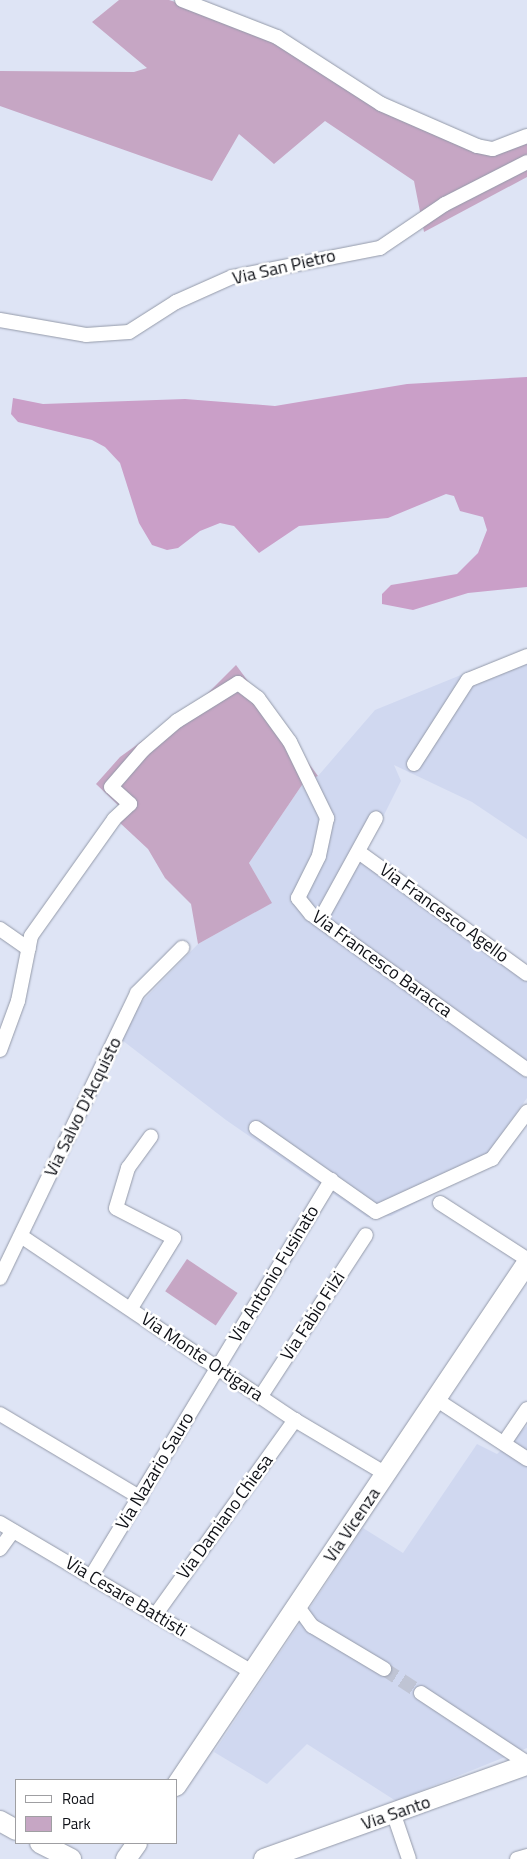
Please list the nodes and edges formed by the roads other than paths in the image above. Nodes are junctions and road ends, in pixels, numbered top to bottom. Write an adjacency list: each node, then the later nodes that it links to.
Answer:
1 (182, 0): 2 (street)
2 (527, 136)
3 (527, 162): 4 (street, Via San Pietro)
4 (0, 320)
5 (527, 656): 6 (street)
6 (414, 764)
7 (376, 818): 8 (street)
8 (360, 853): 9 (street); 13 (street, Via Francesco Agello)
9 (320, 920): 12 (street, Via Francesco Baracca); 15 (street, Via Francesco Baracca)
10 (0, 929): 12 (street)
11 (182, 948): 22 (street, Via Salvo D'Acquisto)
12 (29, 949): 14 (street)
13 (527, 974)
14 (0, 1050)
15 (527, 1070)
16 (527, 1112): 19 (street)
17 (256, 1128): 19 (street)
18 (151, 1136): 25 (street)
19 (331, 1180): 26 (street, Via Antonio Fusinato)
20 (440, 1204): 23 (street, Via Vicenza)
21 (366, 1235): 27 (street, Via Fabio Filzi)
22 (21, 1236): 24 (street, Via Salvo D'Acquisto); 25 (street, Via Monte Ortigara)
23 (526, 1267): 28 (street, Via Vicenza)
24 (0, 1278)
25 (131, 1308): 26 (street, Via Monte Ortigara)
26 (218, 1367): 27 (street, Via Monte Ortigara); 35 (street, Via Nazario Sauro)
27 (261, 1396): 31 (street, Via Monte Ortigara)
28 (437, 1400): 32 (street); 34 (street, Via Vicenza)
29 (527, 1409): 32 (street)
30 (0, 1414): 35 (street)
31 (294, 1420): 34 (street, Via Monte Ortigara); 41 (street, Via Damiano Chiesa)
32 (504, 1443): 33 (street)
33 (527, 1459)
34 (386, 1474): 40 (street, Via Vicenza)
35 (141, 1498): 39 (street, Via Nazario Sauro)
36 (0, 1523): 37 (street, Via Cesare Battisti)
37 (12, 1531): 38 (street); 39 (street, Via Cesare Battisti)
38 (0, 1549)
39 (92, 1575): 41 (street, Via Cesare Battisti)
40 (298, 1606): 42 (street); 43 (street, Via Vicenza)
41 (156, 1614): 43 (street, Via Cesare Battisti)
42 (384, 1669)
43 (252, 1672): 46 (street, Via Vicenza)
44 (421, 1693): 45 (street)
45 (527, 1764): 47 (street, Via Santo)
46 (178, 1783)
47 (394, 1815): 55 (street, Via Santo); 56 (street)
48 (0, 1821): 49 (street)
49 (15, 1829)
50 (136, 1844): 54 (street)
51 (46, 1850): 53 (street)
52 (527, 1856): 57 (street)
53 (71, 1859)
54 (126, 1859)
55 (264, 1859)
56 (409, 1859)
57 (518, 1859)

